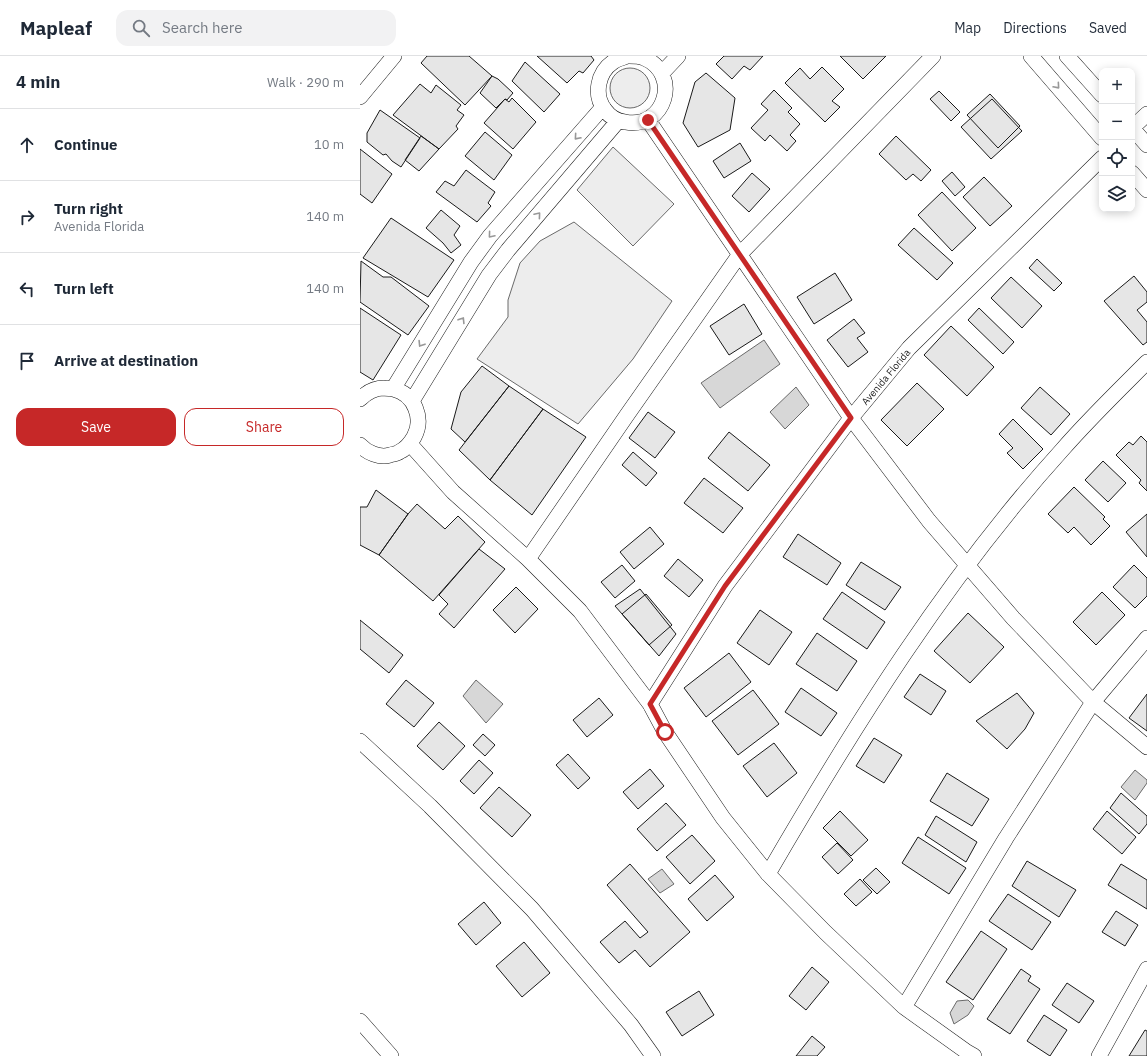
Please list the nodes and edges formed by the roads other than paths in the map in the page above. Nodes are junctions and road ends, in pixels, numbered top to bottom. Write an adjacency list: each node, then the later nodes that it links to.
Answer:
1 (394, 56): 10 (street)
2 (636, 56): 7 (street); 8 (street)
3 (678, 56): 8 (street)
4 (932, 56): 22 (street)
5 (1031, 56): 17 (street, one-way to 17)
6 (1067, 56): 9 (street)
7 (612, 59): 11 (street)
8 (662, 73): 13 (street)
9 (1099, 91)
10 (360, 97)
11 (603, 108): 14 (street); 24 (street, one-way to 24)
12 (1147, 114): 15 (street)
13 (648, 120): 14 (street); 22 (street)
14 (618, 121): 26 (street, one-way to 14)
15 (1135, 125)
16 (1135, 131): 18 (street)
17 (1099, 135)
18 (1147, 145)
19 (1099, 161): 27 (street, Avenida Florida)
20 (1135, 176): 21 (street)
21 (1147, 190)
22 (740, 254): 27 (street); 30 (street)
23 (1147, 362): 31 (street)
24 (393, 389): 25 (street); 26 (street)
25 (360, 399)
26 (412, 401): 28 (street)
27 (851, 418): 31 (street); 34 (street, Avenida Florida)
28 (410, 444): 29 (street); 30 (street)
29 (361, 448)
30 (528, 559): 34 (street)
31 (967, 566): 33 (street); 37 (street)
32 (1147, 638): 33 (street)
33 (1093, 702): 36 (street); 39 (street)
34 (650, 704): 37 (street)
35 (360, 741): 42 (street)
36 (1147, 747)
37 (768, 874): 39 (street)
38 (1147, 969): 44 (street)
39 (904, 1007): 43 (street)
40 (360, 1021): 41 (street)
41 (391, 1056)
42 (653, 1056)
43 (974, 1056)
44 (1099, 1056)

